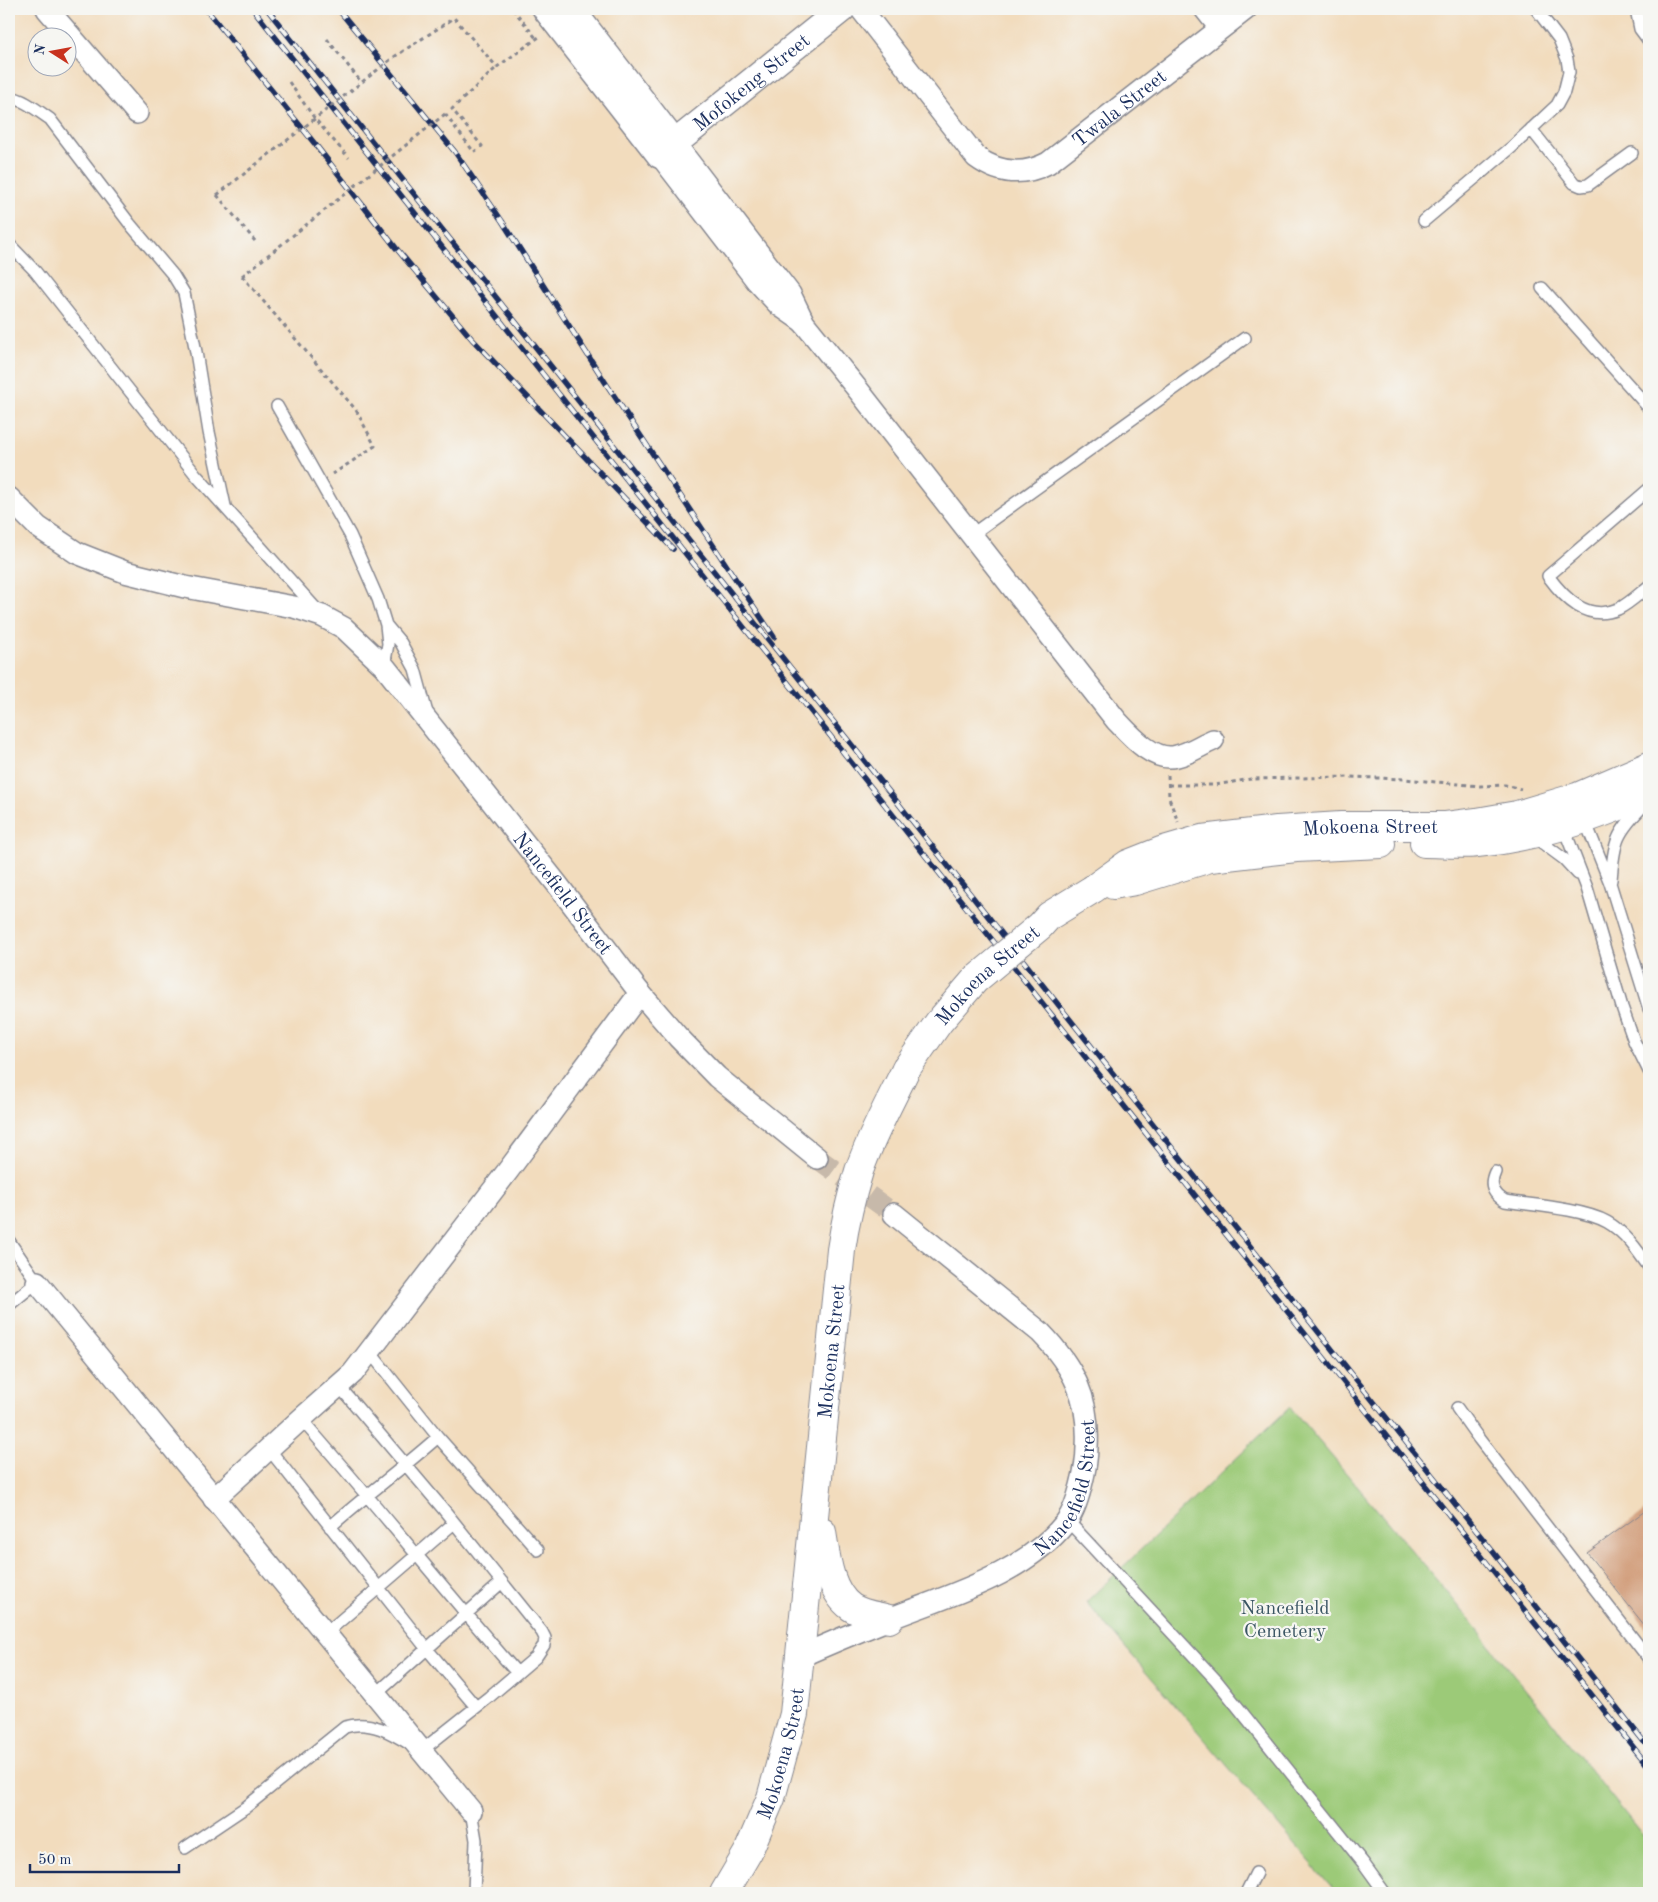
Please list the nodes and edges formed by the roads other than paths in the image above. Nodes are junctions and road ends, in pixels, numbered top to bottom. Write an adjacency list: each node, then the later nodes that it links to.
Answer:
1 (47, 9): 12 (street)
2 (842, 9): 14 (street, Mofokeng Street)
3 (861, 9): 9 (street, Twala Street)
4 (1205, 9): 9 (street)
5 (1246, 9): 9 (street, Twala Street)
6 (1536, 9): 13 (lane)
7 (1636, 9): 10 (lane)
8 (558, 14): 14 (street)
9 (1220, 28)
10 (1649, 41)
11 (9, 97): 24 (lane)
12 (136, 113)
13 (1531, 129): 15 (lane); 16 (lane)
14 (668, 149): 25 (street)
15 (1632, 152)
16 (1424, 221)
17 (9, 244): 24 (lane)
18 (1542, 288): 21 (lane)
19 (1245, 338): 25 (lane)
20 (276, 406): 28 (lane)
21 (1649, 408)
22 (1649, 489): 26 (lane)
23 (9, 499): 27 (street, Nancefield Street)
24 (226, 508): 27 (lane)
25 (971, 535): 31 (street)
26 (1649, 586)
27 (322, 616): 29 (street, Nancefield Street)
28 (386, 625): 29 (lane); 30 (lane)
29 (384, 666): 30 (street, Nancefield Street)
30 (430, 724): 38 (street, Nancefield Street)
31 (1213, 740)
32 (1649, 766): 35 (main road, Mokoena Street)
33 (1649, 794): 35 (main road, Mokoena Street)
34 (1649, 800): 36 (lane)
35 (1558, 815): 36 (lane); 37 (lane); 37 (lane); 57 (main road, Mokoena Street, bridge)
36 (1610, 883): 39 (lane)
37 (1587, 888): 40 (lane)
38 (640, 993): 41 (street, Nancefield Street); 48 (street)
39 (1649, 1009)
40 (1649, 1071)
41 (817, 1158)
42 (1494, 1172): 45 (lane)
43 (894, 1214): 58 (street, Nancefield Street)
44 (9, 1242): 46 (lane)
45 (1649, 1267)
46 (37, 1282): 47 (lane); 56 (street)
47 (9, 1305)
48 (370, 1352): 49 (street); 52 (lane)
49 (339, 1386): 51 (street); 54 (lane)
50 (1457, 1408): 70 (lane)
51 (301, 1419): 53 (street); 55 (lane)
52 (438, 1437): 54 (lane); 61 (lane)
53 (269, 1449): 56 (street); 60 (lane)
54 (406, 1465): 55 (lane); 59 (lane)
55 (367, 1494): 60 (lane); 62 (lane)
56 (214, 1499): 67 (street)
57 (816, 1504): 66 (main road); 69 (main road, Mokoena Street)
58 (1068, 1520): 66 (street, Nancefield Street); 81 (lane)
59 (454, 1523): 62 (lane); 63 (lane)
60 (330, 1528): 64 (lane)
61 (538, 1550)
62 (417, 1554): 64 (lane); 65 (lane)
63 (502, 1582): 65 (lane); 71 (lane)
64 (378, 1588): 67 (lane); 68 (lane)
65 (466, 1615): 68 (lane); 71 (lane)
66 (889, 1619): 69 (street, Nancefield Street)
67 (325, 1634): 72 (street)
68 (427, 1649): 72 (lane); 73 (lane)
69 (801, 1656): 79 (main road, Mokoena Street)
70 (1649, 1659)
71 (517, 1673): 73 (lane)
72 (376, 1695): 74 (street)
73 (476, 1708): 74 (lane)
74 (422, 1751): 75 (street); 76 (lane)
75 (470, 1811): 78 (lane)
76 (185, 1848)
77 (1256, 1873): 80 (lane)
78 (474, 1893)
79 (724, 1893)
80 (1246, 1893)
81 (1385, 1893)

